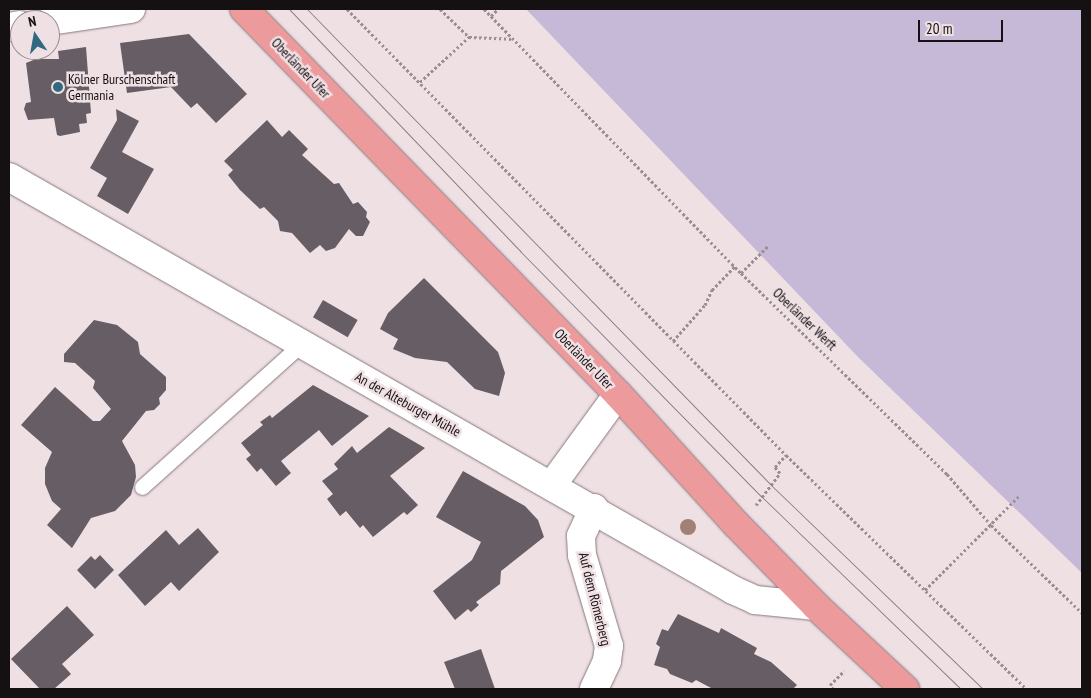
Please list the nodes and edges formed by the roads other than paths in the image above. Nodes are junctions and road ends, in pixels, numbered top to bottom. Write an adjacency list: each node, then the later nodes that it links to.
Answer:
1 (130, 9): 4 (main road)
2 (234, 9): 3 (main road, Oberländer Ufer)
3 (253, 18): 7 (main road, Oberländer Ufer)
4 (60, 20)
5 (9, 177): 6 (main road, An der Alteburger Mühle)
6 (300, 345): 8 (main road, An der Alteburger Mühle); 9 (lane)
7 (618, 394): 8 (main road); 11 (main road, Oberländer Ufer)
8 (552, 485): 10 (main road, An der Alteburger Mühle)
9 (142, 487)
10 (594, 508): 11 (main road, An der Alteburger Mühle); 12 (main road, Auf dem Römerberg)
11 (816, 606): 13 (main road, Oberländer Ufer)
12 (598, 688)
13 (905, 689)

